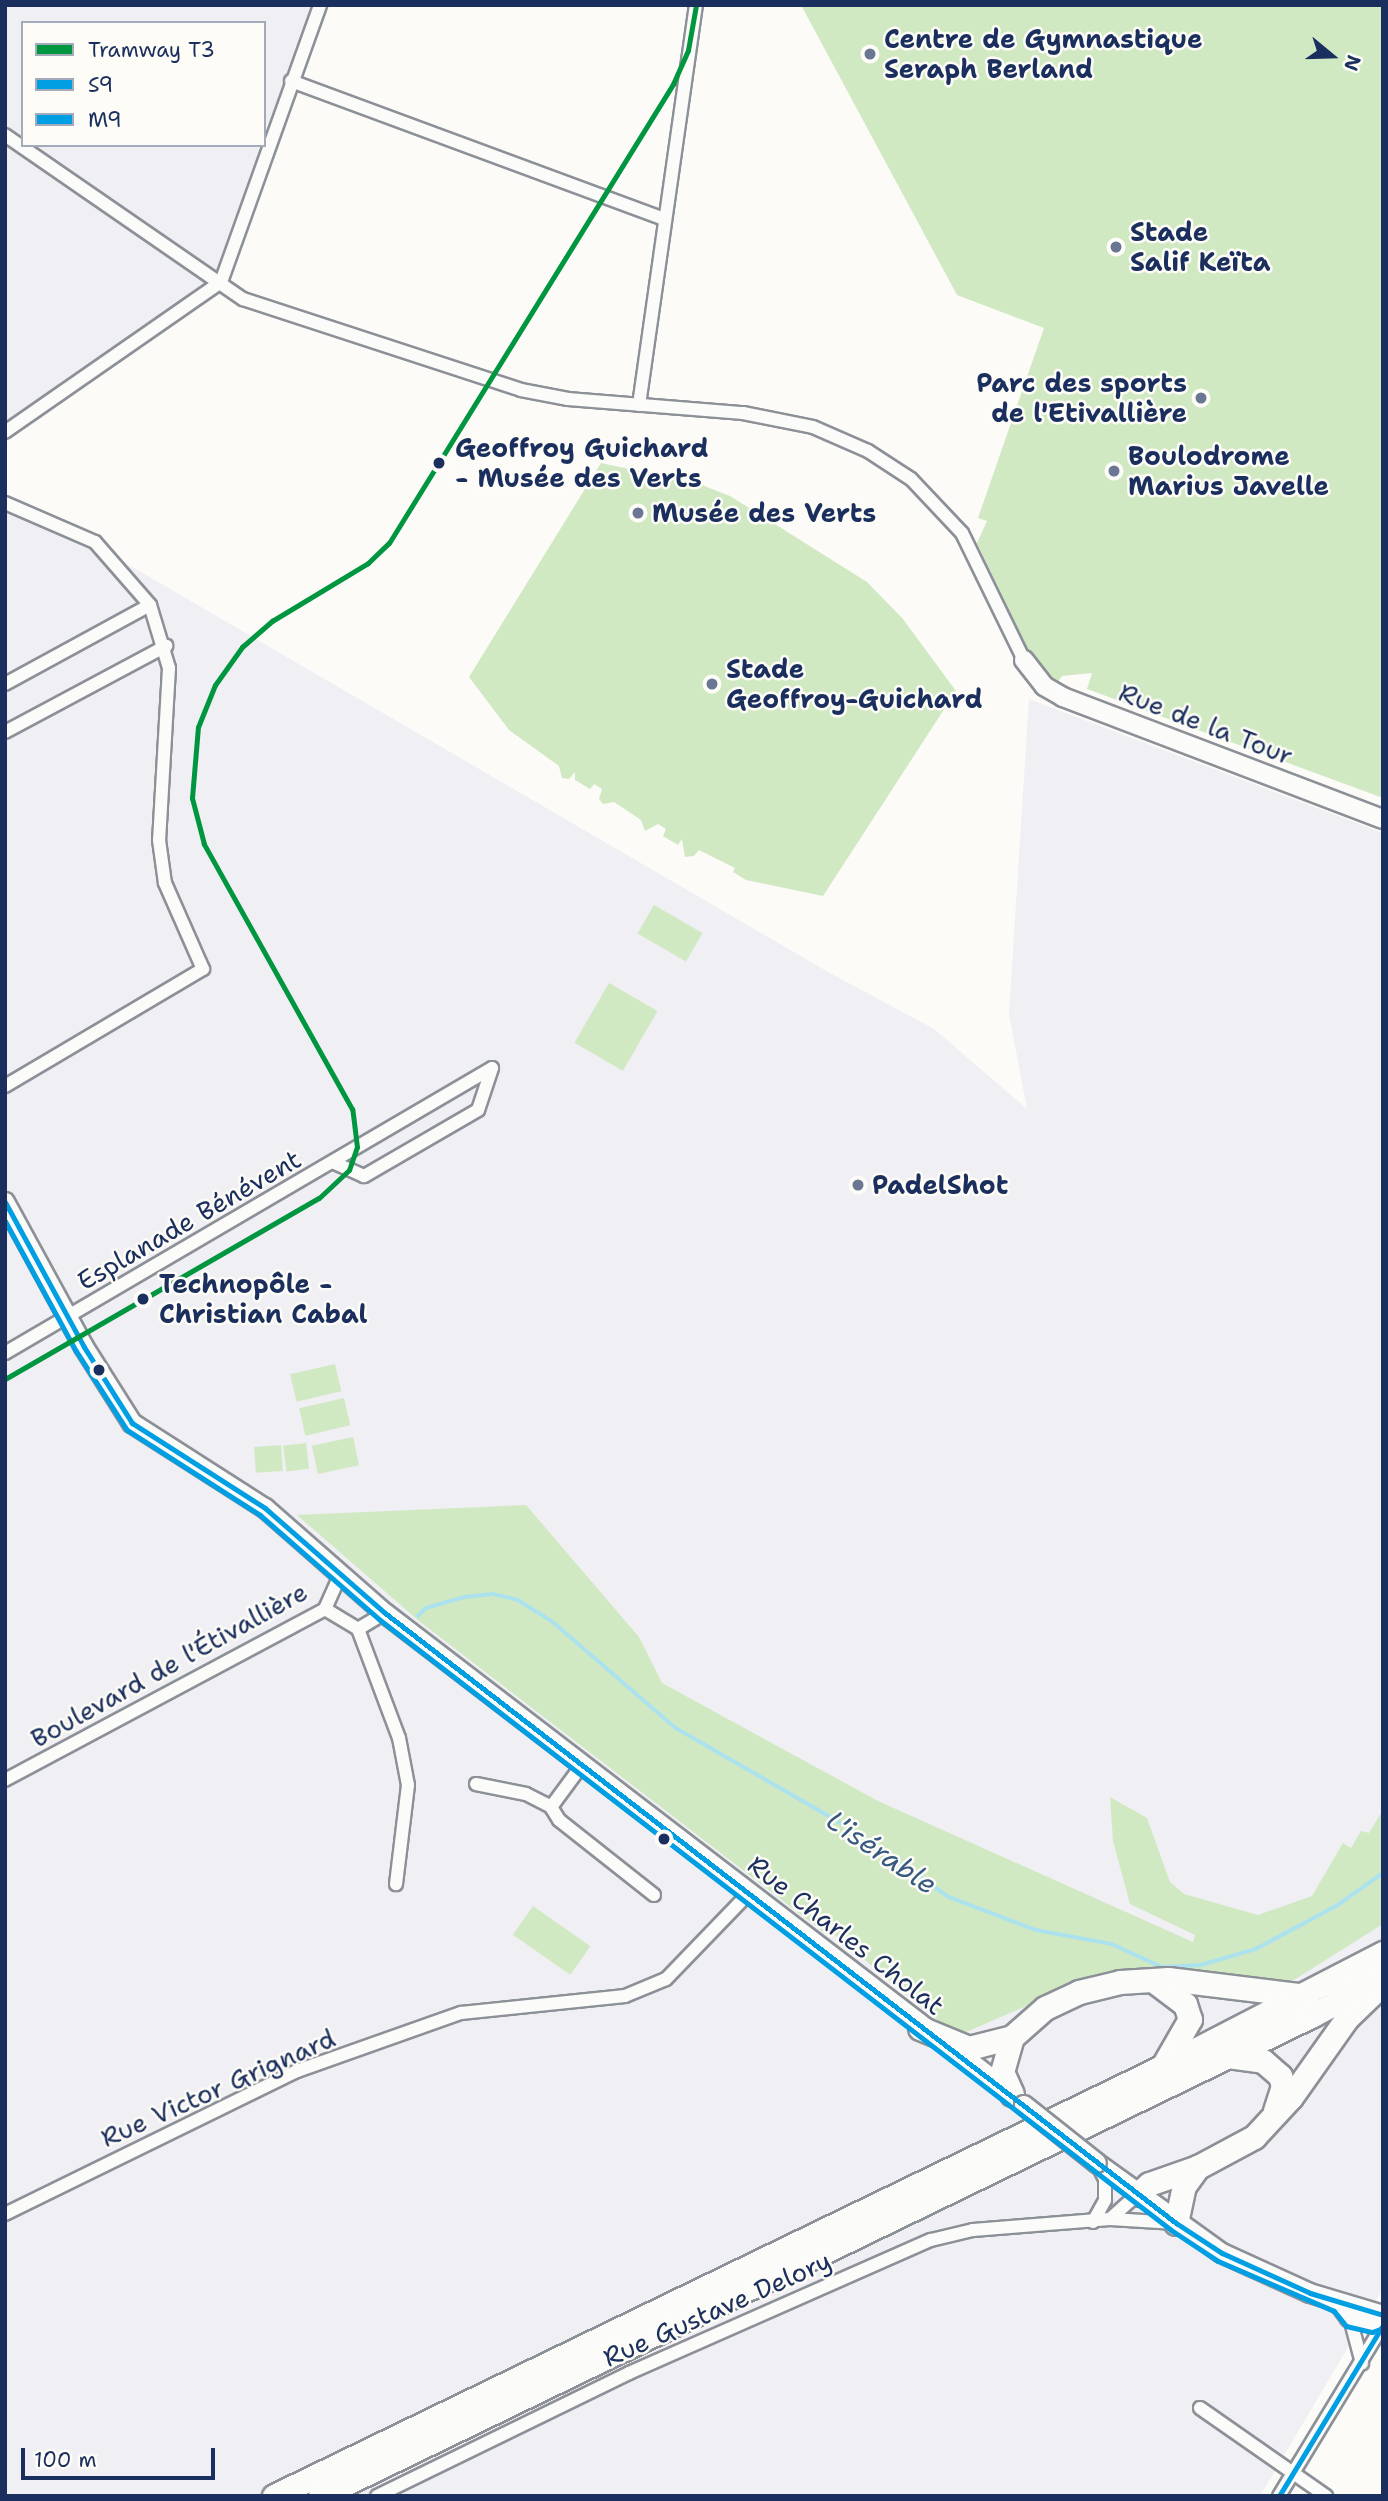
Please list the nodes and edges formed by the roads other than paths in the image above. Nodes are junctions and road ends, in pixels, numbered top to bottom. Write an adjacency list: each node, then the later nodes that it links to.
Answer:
1 (320, 5): 3 (street)
2 (696, 5): 7 (street)
3 (291, 81): 7 (street); 8 (street)
4 (5, 135): 5 (street)
5 (21, 146)
6 (23, 147): 8 (street)
7 (664, 219): 9 (street)
8 (221, 282): 9 (street); 10 (street)
9 (639, 405): 14 (street)
10 (5, 432)
11 (5, 503): 12 (street)
12 (150, 605): 13 (street); 15 (street)
13 (166, 646): 16 (street); 18 (street)
14 (1024, 660): 17 (street, Rue de la Tour)
15 (5, 684)
16 (5, 732)
17 (1383, 818)
18 (5, 1086)
19 (333, 1162): 19 (street, Esplanade Bénévent); 21 (street, Esplanade Bénévent)
20 (5, 1202): 21 (street, Rue Charles Cholat)
21 (68, 1316): 22 (street, Esplanade Bénévent); 23 (street, Rue Charles Cholat)
22 (5, 1353)
23 (340, 1575): 24 (street, Boulevard de l'Étivallière); 25 (street, Rue Charles Cholat)
24 (325, 1609): 26 (street); 28 (street, Boulevard de l'Étivallière)
25 (385, 1613): 26 (street); 27 (street, Rue Charles Cholat)
26 (358, 1629): 31 (street)
27 (582, 1765): 30 (street); 32 (street, Rue Charles Cholat)
28 (5, 1780)
29 (476, 1784): 30 (street)
30 (551, 1807): 33 (street)
31 (396, 1884)
32 (750, 1892): 38 (street, Rue Charles Cholat); 47 (street, Rue Victor Grignard)
33 (654, 1895)
34 (1383, 1952): 37 (highway)
35 (1382, 1977): 40 (highway); 43 (highway)
36 (1152, 1980): 37 (highway); 39 (highway); 41 (highway)
37 (1306, 1996): 41 (highway)
38 (920, 2028): 39 (highway); 42 (street, Rue Charles Cholat)
39 (1012, 2037): 42 (highway)
40 (1228, 2056): 43 (highway); 58 (highway)
41 (1162, 2067): 57 (highway)
42 (1018, 2099): 44 (street, Rue Charles Cholat, bridge)
43 (1270, 2121): 45 (highway)
44 (1097, 2163): 46 (street, Rue Charles Cholat); 49 (street)
45 (1198, 2167): 46 (highway); 50 (highway)
46 (1138, 2194): 48 (street); 50 (street, Rue Charles Cholat)
47 (5, 2214)
48 (1110, 2219): 49 (street, Rue Gustave Delory); 50 (street, Rue Gustave Delory)
49 (1093, 2222): 59 (street, Rue Gustave Delory)
50 (1176, 2223): 51 (street, Rue Charles Cholat)
51 (1345, 2311): 52 (street, Rue Charles Cholat); 54 (street)
52 (1383, 2317)
53 (1383, 2325): 54 (street)
54 (1362, 2363): 56 (street)
55 (1200, 2407): 56 (street)
56 (1293, 2474): 60 (street); 61 (street)
57 (274, 2496)
58 (320, 2496)
59 (377, 2496)
60 (1279, 2496)
61 (1326, 2496)

